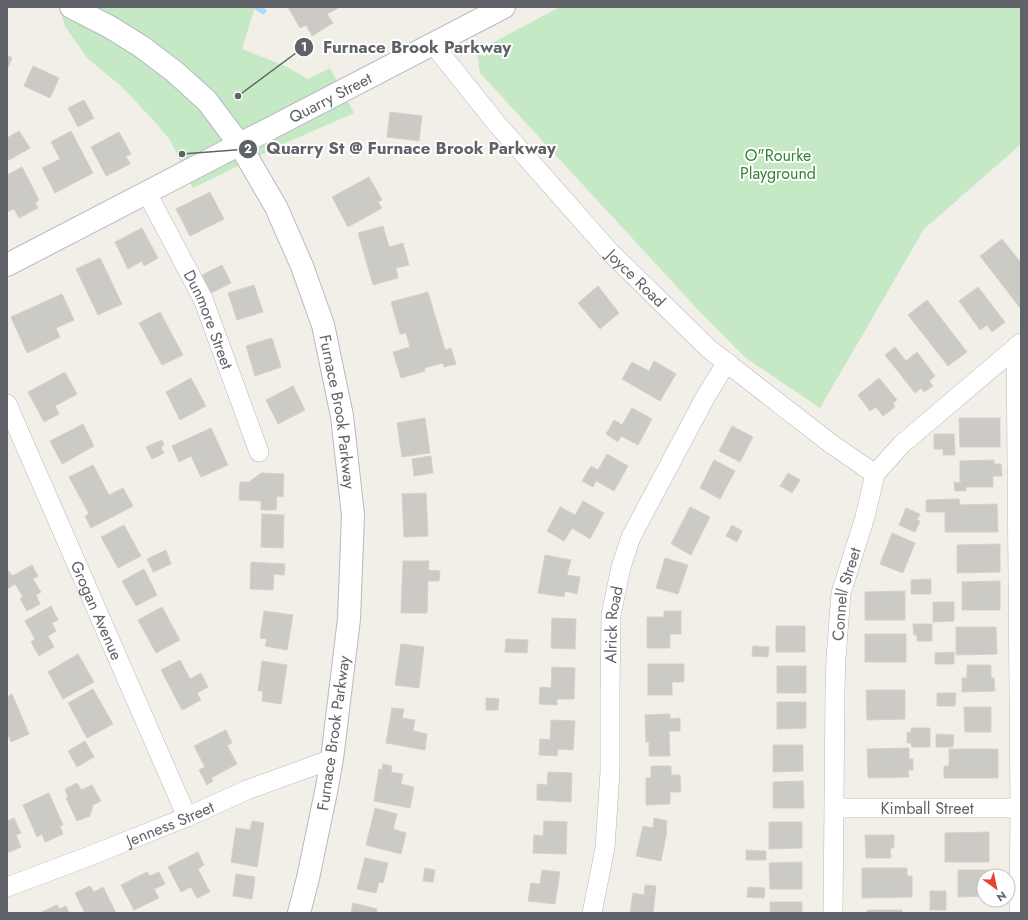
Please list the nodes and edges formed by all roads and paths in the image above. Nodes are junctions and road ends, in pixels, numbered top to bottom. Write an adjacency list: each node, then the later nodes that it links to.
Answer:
1 (71, 7): 4 (main road, Furnace Brook Parkway)
2 (504, 7): 3 (main road, Quarry Street)
3 (433, 44): 4 (main road, Quarry Street); 8 (street, Joyce Road)
4 (240, 145): 5 (main road, Quarry Street); 12 (main road, Furnace Brook Parkway)
5 (147, 193): 6 (main road, Quarry Street); 10 (street, Dunmore Street)
6 (7, 265)
7 (1019, 345): 11 (street, Connell Street); 14 (street)
8 (726, 362): 11 (street, Joyce Road); 18 (street, Alrick Road)
9 (7, 404): 15 (street, Grogan Avenue)
10 (259, 452)
11 (875, 474): 13 (street, Connell Street)
12 (332, 759): 15 (street, Jenness Street); 17 (main road, Furnace Brook Parkway)
13 (834, 808): 14 (street, Kimball Street); 19 (street, Connell Street)
14 (1020, 808): 20 (street)
15 (187, 817): 16 (street, Jenness Street)
16 (7, 887)
17 (299, 913)
18 (592, 913)
19 (833, 913)
20 (1019, 913)

